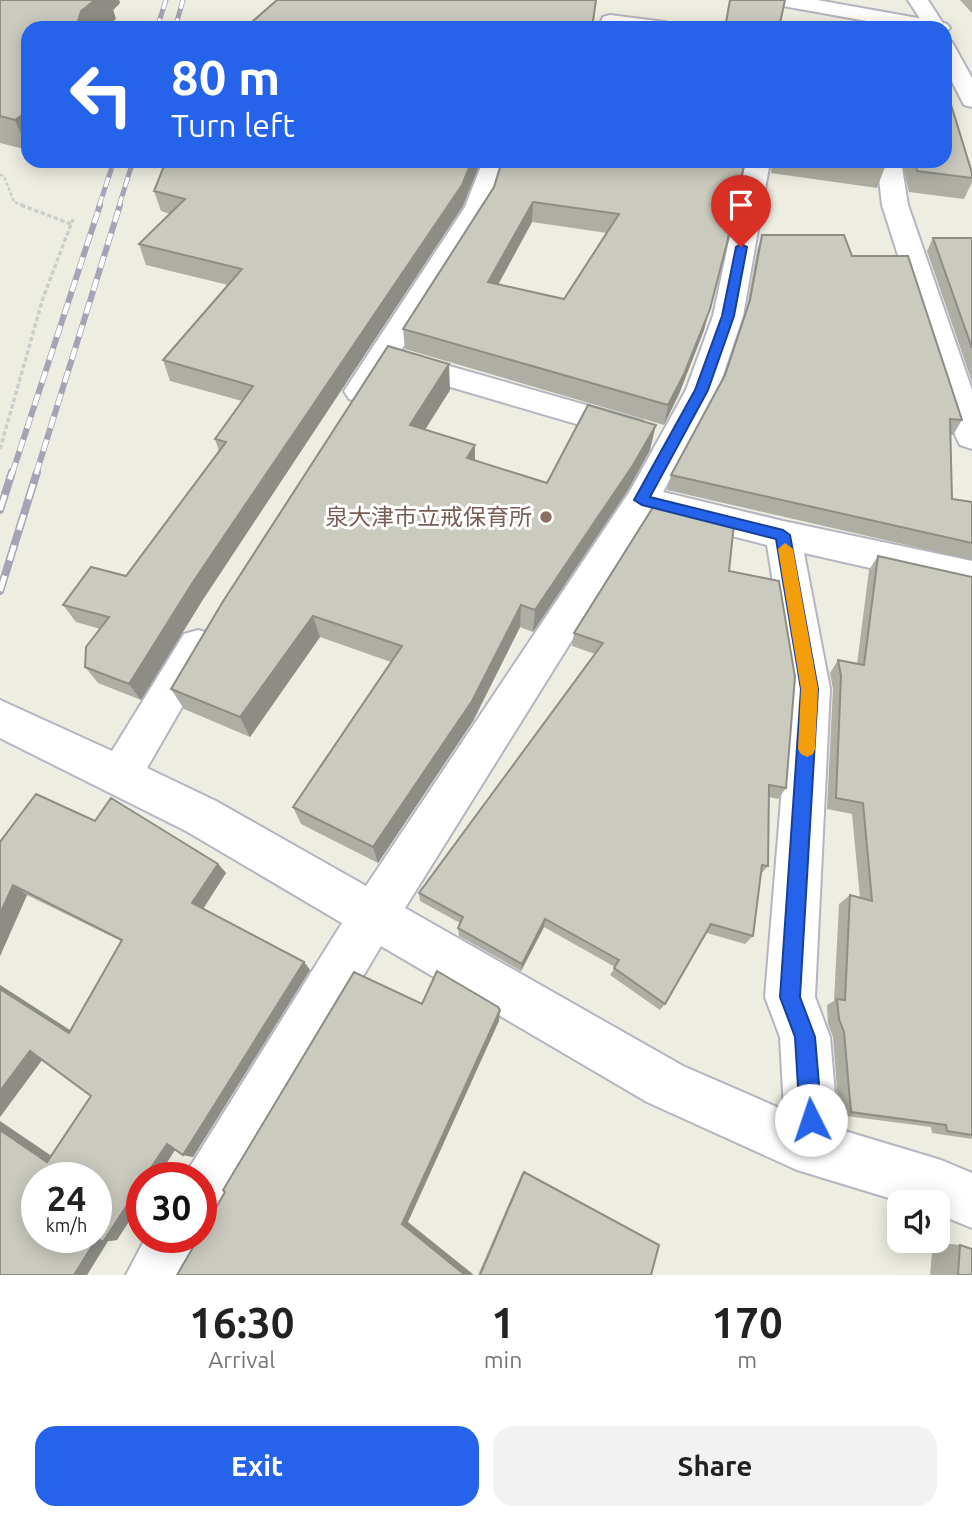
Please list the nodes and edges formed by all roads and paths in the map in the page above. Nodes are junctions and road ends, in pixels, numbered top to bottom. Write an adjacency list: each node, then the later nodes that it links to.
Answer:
1 (918, 0): 4 (street)
2 (782, 5): 3 (street)
3 (881, 21)
4 (935, 21)
5 (952, 70): 6 (street)
6 (972, 100)
7 (492, 168): 11 (street)
8 (757, 168): 14 (street)
9 (890, 168): 13 (street)
10 (0, 175): 15 (path)
11 (382, 356): 12 (street); 14 (street)
12 (345, 413)
13 (972, 437)
14 (673, 442): 16 (street)
15 (0, 449)
16 (642, 500): 17 (street); 22 (street)
17 (783, 535): 18 (street); 23 (street)
18 (972, 576)
19 (211, 624): 21 (street)
20 (0, 718): 21 (street)
21 (120, 776): 22 (street)
22 (373, 916): 23 (street); 24 (street)
23 (813, 1148): 25 (street)
24 (217, 1173)
25 (972, 1201)
26 (168, 1253): 27 (street)
27 (155, 1275)

